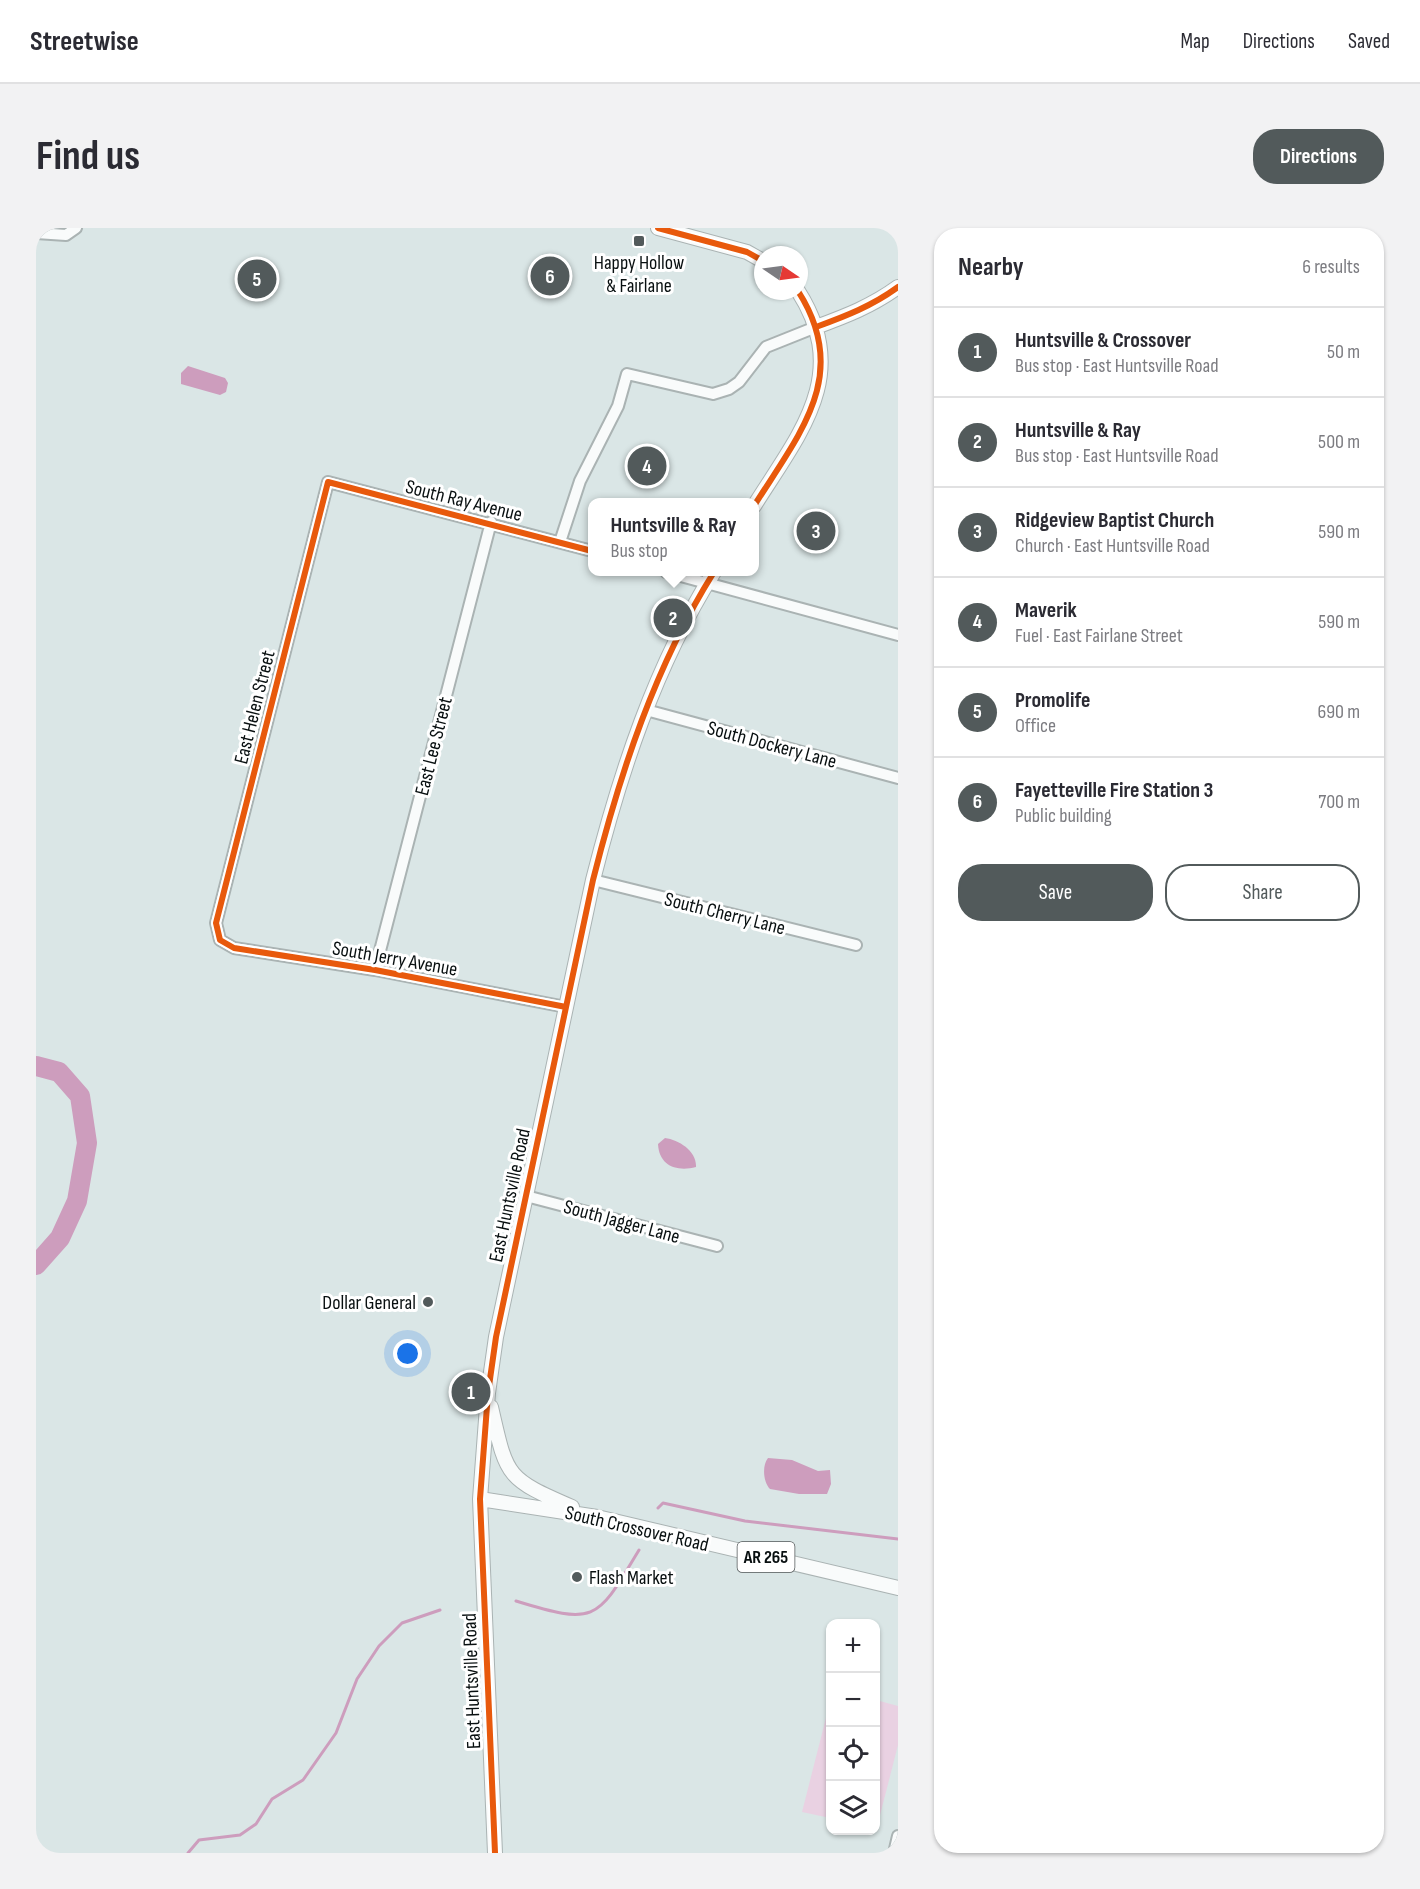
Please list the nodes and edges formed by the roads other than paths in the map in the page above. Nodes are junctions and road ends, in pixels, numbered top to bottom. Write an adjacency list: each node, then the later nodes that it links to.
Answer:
1 (76, 228): 3 (street)
2 (658, 228): 4 (main road)
3 (36, 233)
4 (754, 257)
5 (898, 287): 7 (main road)
6 (802, 300): 7 (main road)
7 (816, 327): 9 (main road); 11 (street)
8 (328, 482): 10 (street, South Ray Avenue); 18 (street, East Helen Street)
9 (759, 498)
10 (491, 522): 11 (street, South Ray Avenue); 20 (street, East Lee Street)
11 (560, 542): 12 (street, South Ray Avenue)
12 (588, 550)
13 (710, 577): 14 (street); 15 (main road, East Huntsville Road)
14 (898, 635)
15 (646, 710): 16 (street, South Dockery Lane); 17 (main road, East Huntsville Road)
16 (898, 778)
17 (593, 880): 19 (street, South Cherry Lane); 21 (main road, East Huntsville Road)
18 (220, 940): 20 (street, South Jerry Avenue)
19 (856, 945)
20 (375, 970): 21 (street, South Jerry Avenue)
21 (566, 1007): 22 (main road, East Huntsville Road)
22 (526, 1196): 23 (street, South Jagger Lane); 24 (main road, East Huntsville Road)
23 (717, 1246)
24 (488, 1393): 25 (main road, East Huntsville Road); 26 (main road)
25 (480, 1499): 26 (main road, South Crossover Road / AR 265); 29 (main road, East Huntsville Road)
26 (597, 1517): 27 (main road, South Crossover Road / AR 265)
27 (898, 1588)
28 (898, 1836): 30 (street)
29 (495, 1853)
30 (894, 1853)

